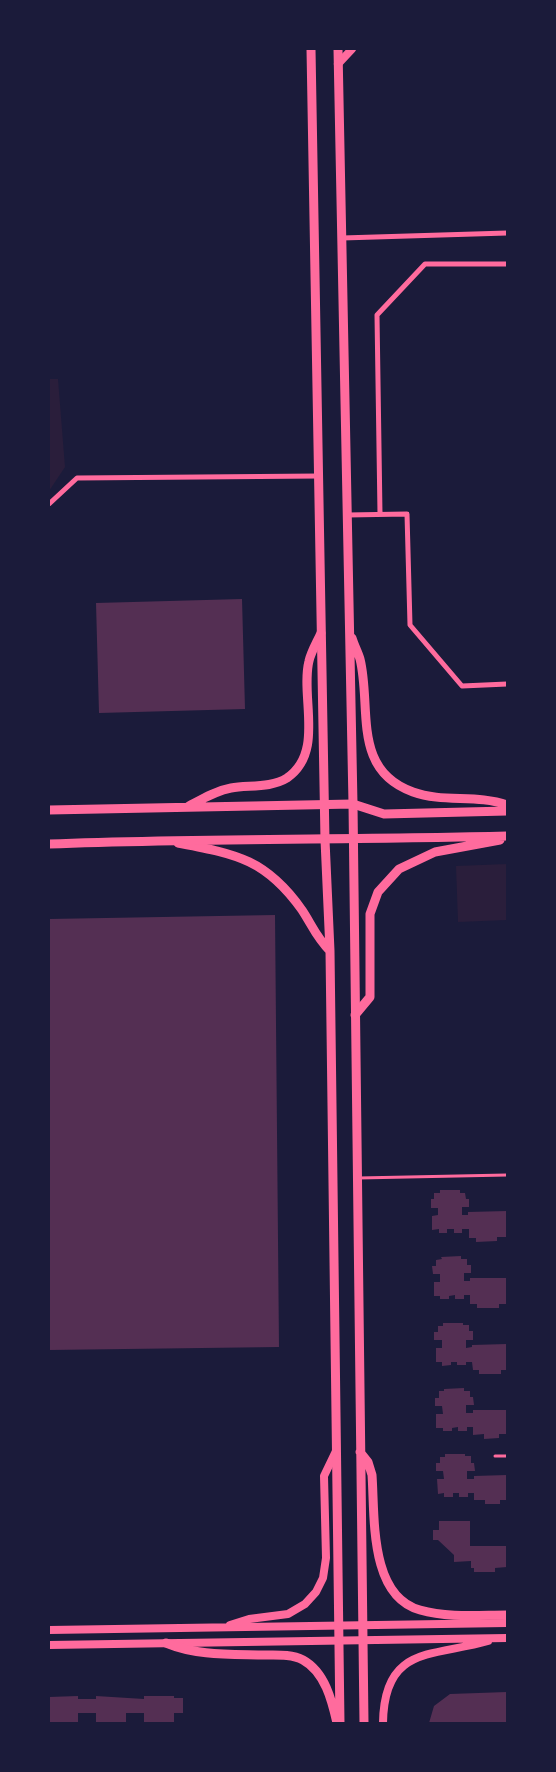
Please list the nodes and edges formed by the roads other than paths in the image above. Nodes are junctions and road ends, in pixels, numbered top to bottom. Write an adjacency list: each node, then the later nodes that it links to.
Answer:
1 (311, 49): 8 (main road)
2 (338, 49): 4 (main road)
3 (352, 49): 4 (street)
4 (338, 64): 6 (main road)
5 (507, 233): 6 (street)
6 (342, 238): 11 (main road)
7 (507, 264): 10 (street)
8 (318, 476): 9 (street); 13 (main road)
9 (49, 504)
10 (380, 514): 11 (street); 14 (street)
11 (347, 515): 12 (main road)
12 (349, 632): 16 (main road); 17 (main road)
13 (321, 633): 15 (main road); 18 (main road)
14 (507, 684)
15 (325, 804): 16 (main road); 18 (main road); 24 (main road)
16 (353, 804): 20 (main road); 22 (main road)
17 (507, 805)
18 (188, 807): 19 (main road)
19 (49, 810)
20 (507, 811)
21 (507, 837): 22 (main road); 27 (main road)
22 (353, 839): 24 (main road); 27 (main road)
23 (161, 840): 24 (main road); 25 (main road); 26 (main road)
24 (325, 840): 26 (main road)
25 (49, 844)
26 (330, 951): 30 (main road)
27 (355, 1015): 29 (main road)
28 (507, 1175): 29 (lane)
29 (357, 1178): 31 (main road)
30 (336, 1451): 37 (main road); 38 (street)
31 (360, 1452): 34 (main road); 36 (main road)
32 (495, 1456): 33 (lane)
33 (507, 1456)
34 (507, 1615)
35 (507, 1623): 36 (street)
36 (363, 1625): 37 (street); 41 (main road)
37 (339, 1626): 38 (street); 42 (main road)
38 (220, 1628): 39 (street)
39 (49, 1630)
40 (503, 1638): 41 (street); 47 (street)
41 (363, 1640): 42 (street); 46 (main road)
42 (339, 1641): 43 (street); 45 (main road)
43 (166, 1643): 44 (street); 45 (main road)
44 (49, 1645)
45 (339, 1723)
46 (364, 1723)
47 (383, 1723)

